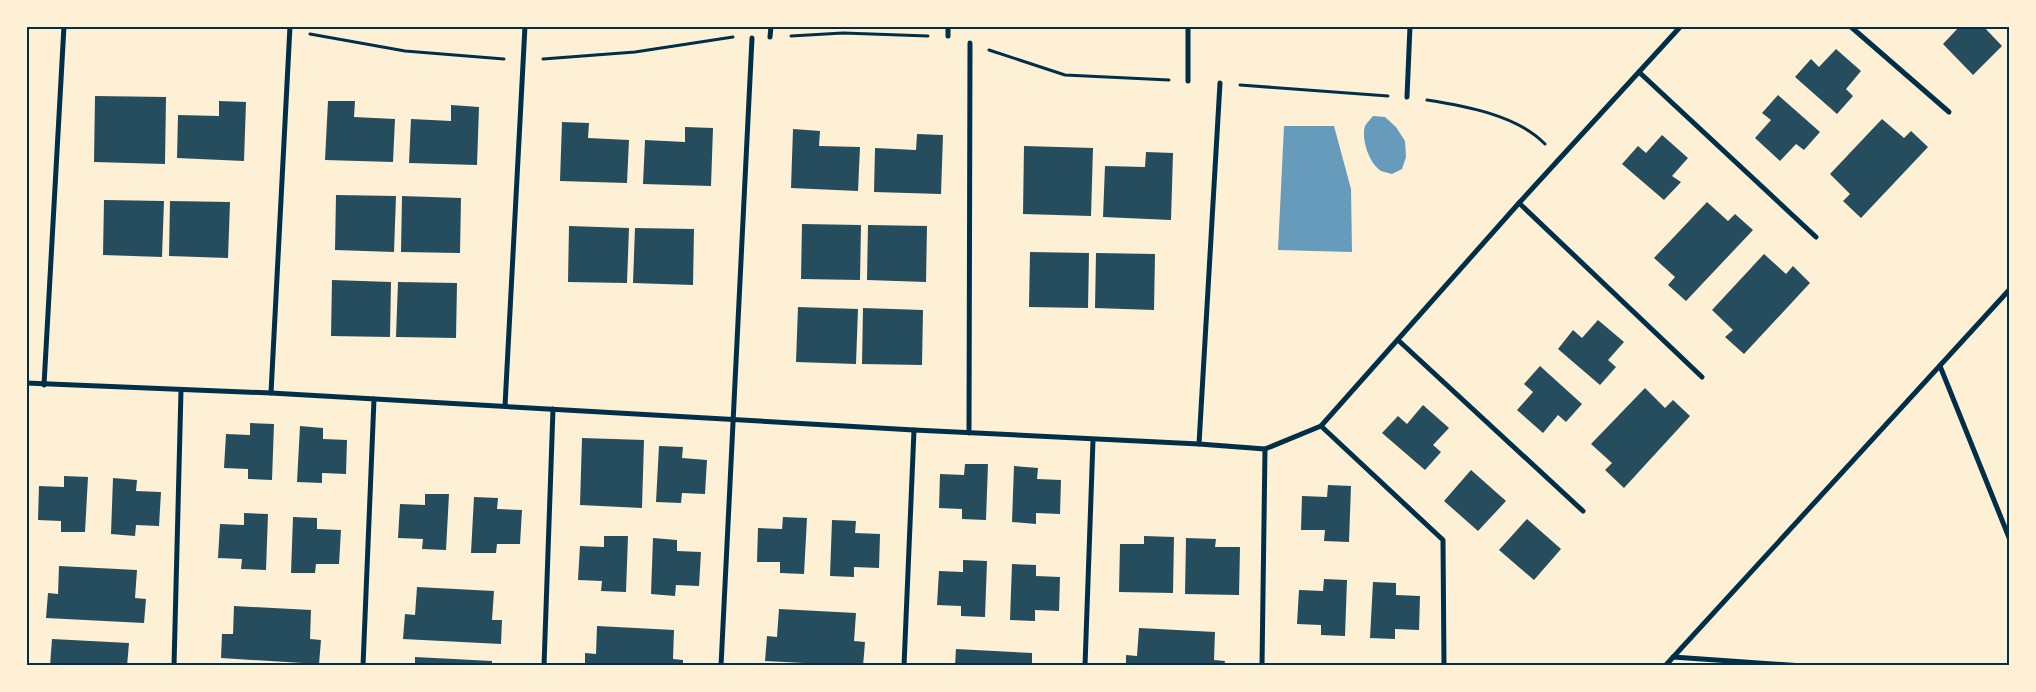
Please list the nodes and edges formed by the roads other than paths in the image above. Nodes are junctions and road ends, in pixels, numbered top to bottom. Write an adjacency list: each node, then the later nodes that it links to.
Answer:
1 (64, 26): 26 (street)
2 (525, 26): 30 (street)
3 (770, 26): 11 (street)
4 (948, 26): 10 (street)
5 (1188, 26): 15 (street)
6 (1410, 26): 17 (street)
7 (1681, 26): 14 (street)
8 (1850, 26): 18 (street)
9 (290, 28): 28 (street)
10 (948, 36)
11 (770, 37)
12 (752, 38): 32 (street)
13 (970, 43): 35 (street)
14 (1639, 72): 19 (street); 20 (street)
15 (1188, 81)
16 (1220, 83): 37 (street)
17 (1408, 97)
18 (1949, 112)
19 (1519, 203): 22 (street); 24 (street)
20 (1816, 237)
21 (2010, 289): 23 (street)
22 (1398, 340): 33 (street); 39 (street)
23 (1940, 366): 40 (street); 41 (street)
24 (1702, 377)
25 (26, 383): 26 (street)
26 (44, 385): 27 (street)
27 (181, 390): 28 (street); 42 (street)
28 (271, 393): 29 (street)
29 (374, 399): 30 (street); 43 (street)
30 (505, 406): 31 (street)
31 (553, 409): 32 (street); 44 (street)
32 (732, 419): 34 (street); 45 (street)
33 (1321, 426): 38 (street); 49 (street)
34 (914, 430): 35 (street); 46 (street)
35 (969, 433): 36 (street)
36 (1093, 440): 37 (street); 47 (street)
37 (1199, 444): 38 (street)
38 (1265, 449): 48 (street)
39 (1583, 511)
40 (2010, 540)
41 (1673, 657): 50 (street); 51 (street)
42 (174, 666)
43 (363, 666)
44 (544, 666)
45 (721, 666)
46 (904, 666)
47 (1085, 666)
48 (1262, 666)
49 (1444, 666)
50 (1665, 666)
51 (1803, 666)

